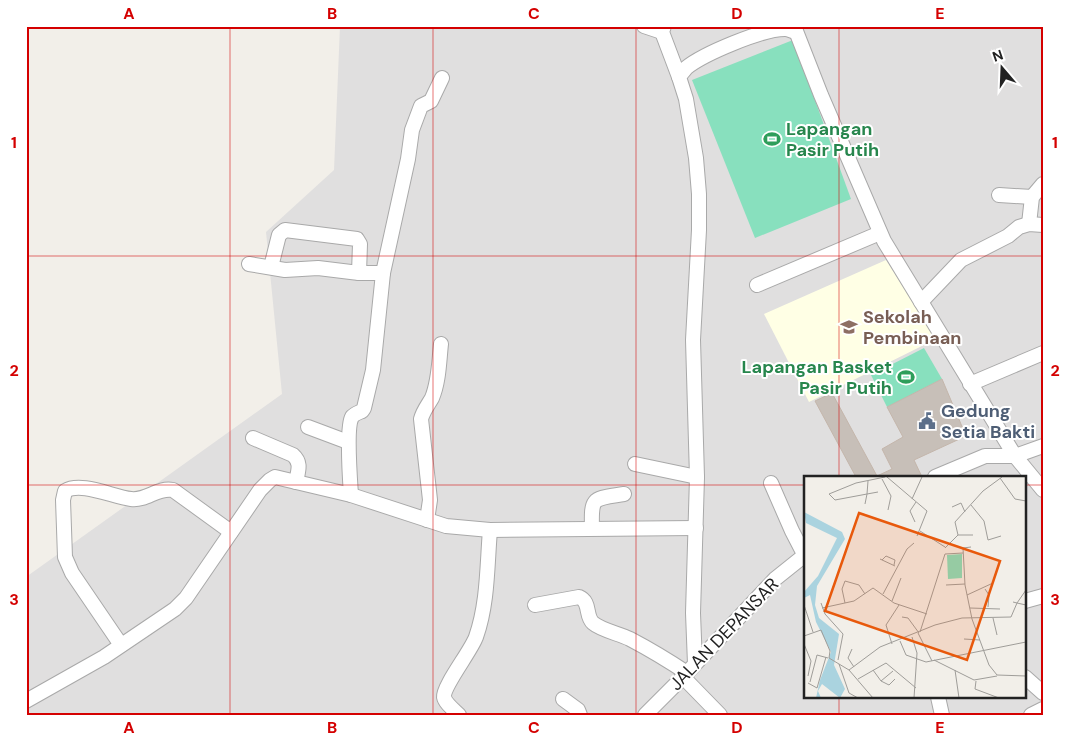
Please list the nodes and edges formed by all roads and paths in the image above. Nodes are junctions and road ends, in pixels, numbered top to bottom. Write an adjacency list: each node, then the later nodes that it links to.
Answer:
1 (644, 26): 2 (street)
2 (663, 29): 4 (street)
3 (795, 29): 4 (street); 10 (street)
4 (679, 77): 29 (street)
5 (442, 78): 14 (street)
6 (1043, 184): 8 (street)
7 (998, 195): 8 (street)
8 (1032, 197): 9 (street)
9 (1036, 224): 16 (street)
10 (880, 233): 15 (street); 16 (street)
11 (250, 264): 12 (street)
12 (271, 267): 13 (street); 13 (street)
13 (360, 273): 14 (street)
14 (383, 273): 23 (street)
15 (757, 285)
16 (921, 302): 19 (street)
17 (441, 344): 35 (street)
18 (1043, 353): 19 (street)
19 (970, 384): 21 (street)
20 (308, 427): 23 (street)
21 (1003, 437): 25 (street); 26 (street)
22 (253, 438): 30 (street)
23 (348, 442): 33 (street)
24 (1043, 446): 26 (street)
25 (985, 456): 26 (street); 28 (street)
26 (1015, 456): 32 (street)
27 (635, 464): 29 (street)
28 (937, 476)
29 (697, 477): 37 (street)
30 (296, 482): 33 (street); 39 (street)
31 (771, 483): 40 (street)
32 (1043, 490)
33 (351, 494): 35 (street)
34 (624, 494): 36 (street)
35 (427, 520): 38 (street)
36 (592, 528): 37 (street); 38 (street)
37 (696, 528): 46 (street)
38 (490, 530): 54 (street)
39 (232, 532): 45 (street); 45 (street)
40 (804, 554)
41 (804, 557): 46 (street, JALAN DEPANSAR)
42 (1043, 596): 43 (street)
43 (1026, 601)
44 (535, 605): 46 (street)
45 (121, 645): 51 (street)
46 (689, 671): 53 (street, JALAN DEPANSAR); 56 (street)
47 (1026, 677): 48 (street)
48 (1043, 693)
49 (938, 698): 57 (street)
50 (563, 699): 55 (street)
51 (26, 701)
52 (1043, 709): 58 (street)
53 (648, 714)
54 (459, 715)
55 (580, 715)
56 (720, 715)
57 (942, 715)
58 (1031, 715)

